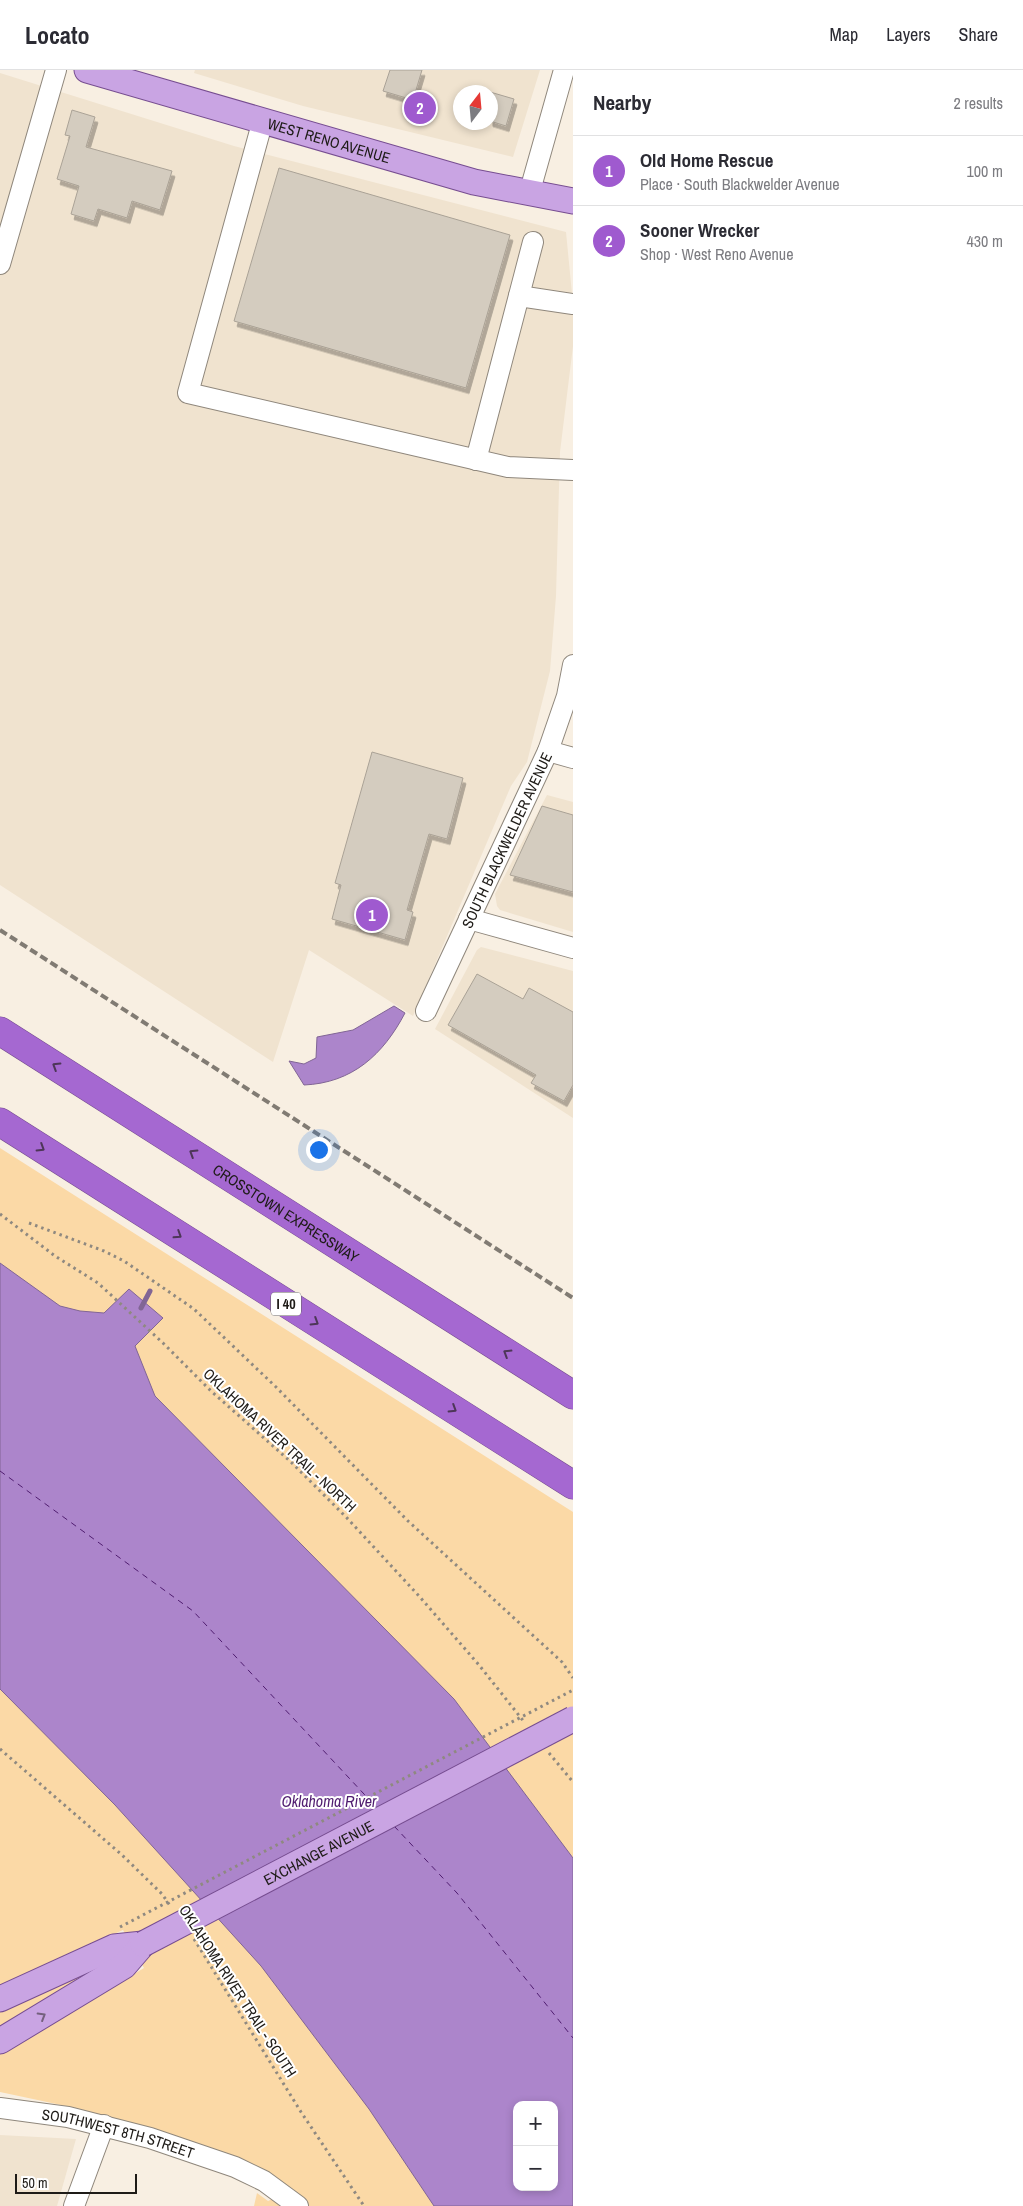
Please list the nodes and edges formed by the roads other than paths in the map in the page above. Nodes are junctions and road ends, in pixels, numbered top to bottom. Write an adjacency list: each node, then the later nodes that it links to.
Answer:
1 (56, 70): 8 (street)
2 (87, 70): 4 (main road, WEST RENO AVENUE)
3 (564, 70): 5 (street)
4 (263, 120): 5 (main road, WEST RENO AVENUE); 11 (street)
5 (529, 194): 6 (main road, WEST RENO AVENUE)
6 (573, 201)
7 (533, 242): 9 (street)
8 (0, 264)
9 (519, 296): 10 (street); 11 (street)
10 (573, 304)
11 (476, 460): 12 (street)
12 (573, 470)
13 (573, 665): 14 (street, SOUTH BLACKWELDER AVENUE)
14 (548, 751): 15 (street); 16 (street, SOUTH BLACKWELDER AVENUE)
15 (573, 758)
16 (469, 919): 17 (street); 18 (street, SOUTH BLACKWELDER AVENUE)
17 (573, 948)
18 (426, 1011)
19 (0, 1031): 21 (highway, CROSSTOWN EXPRESSWAY, one-way to 19)
20 (0, 1122): 22 (highway, I 40, one-way to 22)
21 (573, 1395)
22 (573, 1485)
23 (573, 1719): 24 (main road, EXCHANGE AVENUE, bridge)
24 (143, 1944): 25 (main road, EXCHANGE AVENUE); 26 (main road, EXCHANGE AVENUE, one-way to 24)
25 (0, 1999)
26 (0, 2041)
27 (0, 2108): 28 (street, SOUTHWEST 8TH STREET)
28 (104, 2125): 29 (street); 30 (street, SOUTHWEST 8TH STREET)
29 (74, 2206)
30 (298, 2206)

